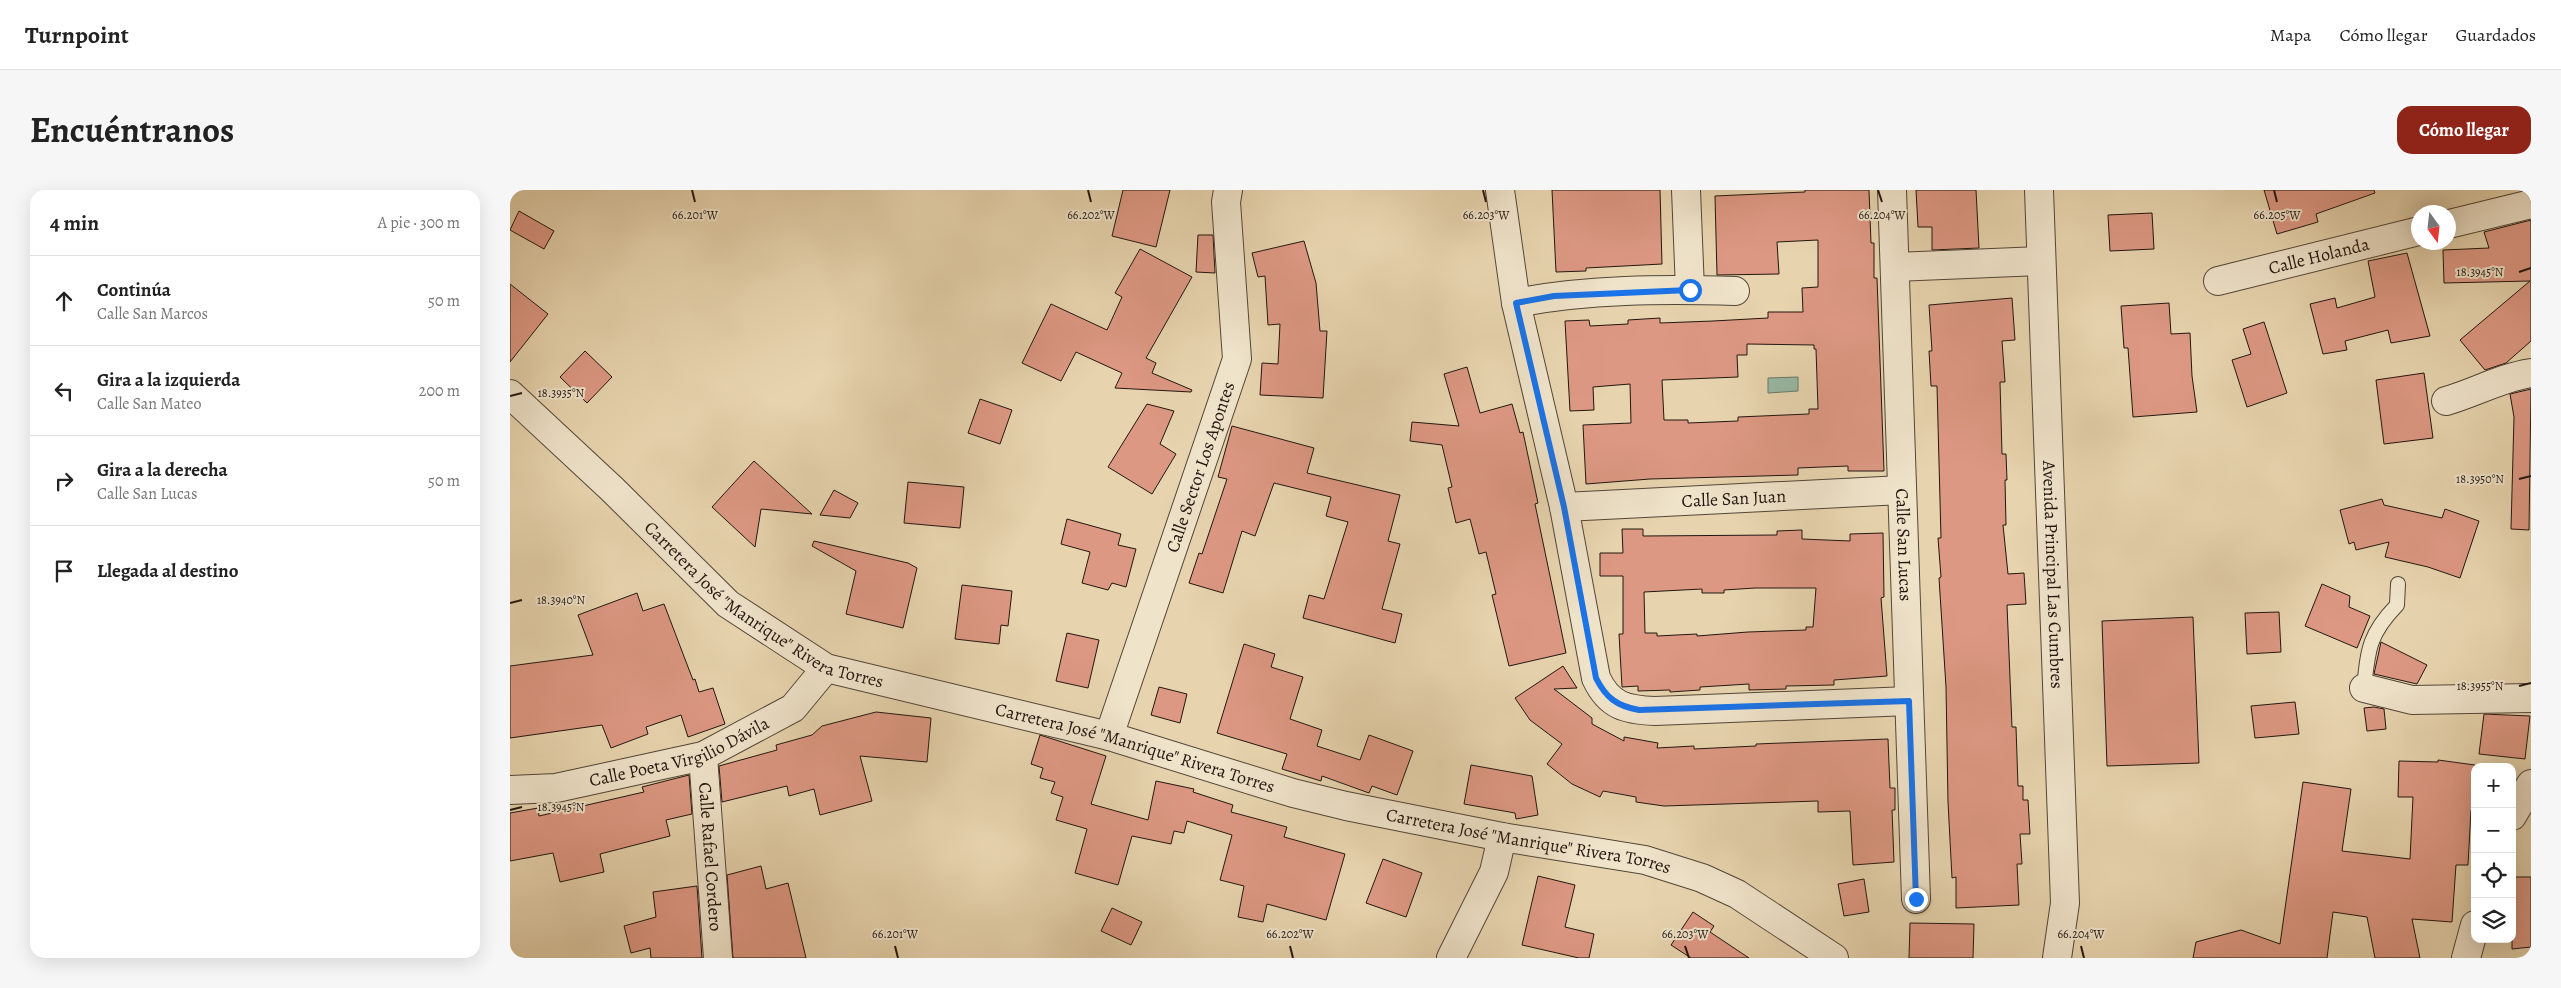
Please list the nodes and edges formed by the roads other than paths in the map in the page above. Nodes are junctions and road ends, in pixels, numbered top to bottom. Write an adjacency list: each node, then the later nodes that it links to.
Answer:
1 (1228, 190): 25 (street, Calle Sector Los Apontes)
2 (1500, 190): 14 (street)
3 (1686, 190): 12 (street)
4 (1892, 190): 10 (street, Calle San Lucas)
5 (2039, 190): 9 (street, Avenida Principal Las Cumbres)
6 (2531, 204): 7 (street)
7 (2456, 222)
8 (2411, 233): 11 (street, Calle Holanda)
9 (2041, 261): 10 (street); 36 (street, Avenida Principal Las Cumbres)
10 (1895, 267): 18 (street, Calle San Lucas)
11 (2218, 281)
12 (1690, 290): 13 (street); 14 (street)
13 (1735, 291)
14 (1516, 303): 19 (street)
15 (2531, 373): 17 (street)
16 (510, 394): 21 (street, Carretera José "Manrique" Rivera Torres)
17 (2446, 401)
18 (1902, 490): 19 (street, Calle San Juan); 24 (street, Calle San Lucas)
19 (1564, 507): 24 (street)
20 (2398, 584): 22 (lane)
21 (826, 668): 25 (street, Carretera José "Manrique" Rivera Torres); 26 (street, Calle Poeta Virgilio Dávila)
22 (2364, 688): 23 (street)
23 (2531, 698)
24 (1909, 701): 31 (street, Calle San Lucas)
25 (1109, 736): 30 (street, Carretera José "Manrique" Rivera Torres)
26 (703, 756): 28 (street, Calle Poeta Virgilio Dávila); 33 (street, Calle Rafael Cordero)
27 (2531, 784): 29 (street)
28 (510, 790)
29 (2516, 809)
30 (1502, 838): 34 (street); 35 (street, Carretera José "Manrique" Rivera Torres)
31 (1916, 899)
32 (2471, 940): 37 (street)
33 (718, 958)
34 (1451, 958)
35 (1834, 958)
36 (2057, 958)
37 (2466, 958)

